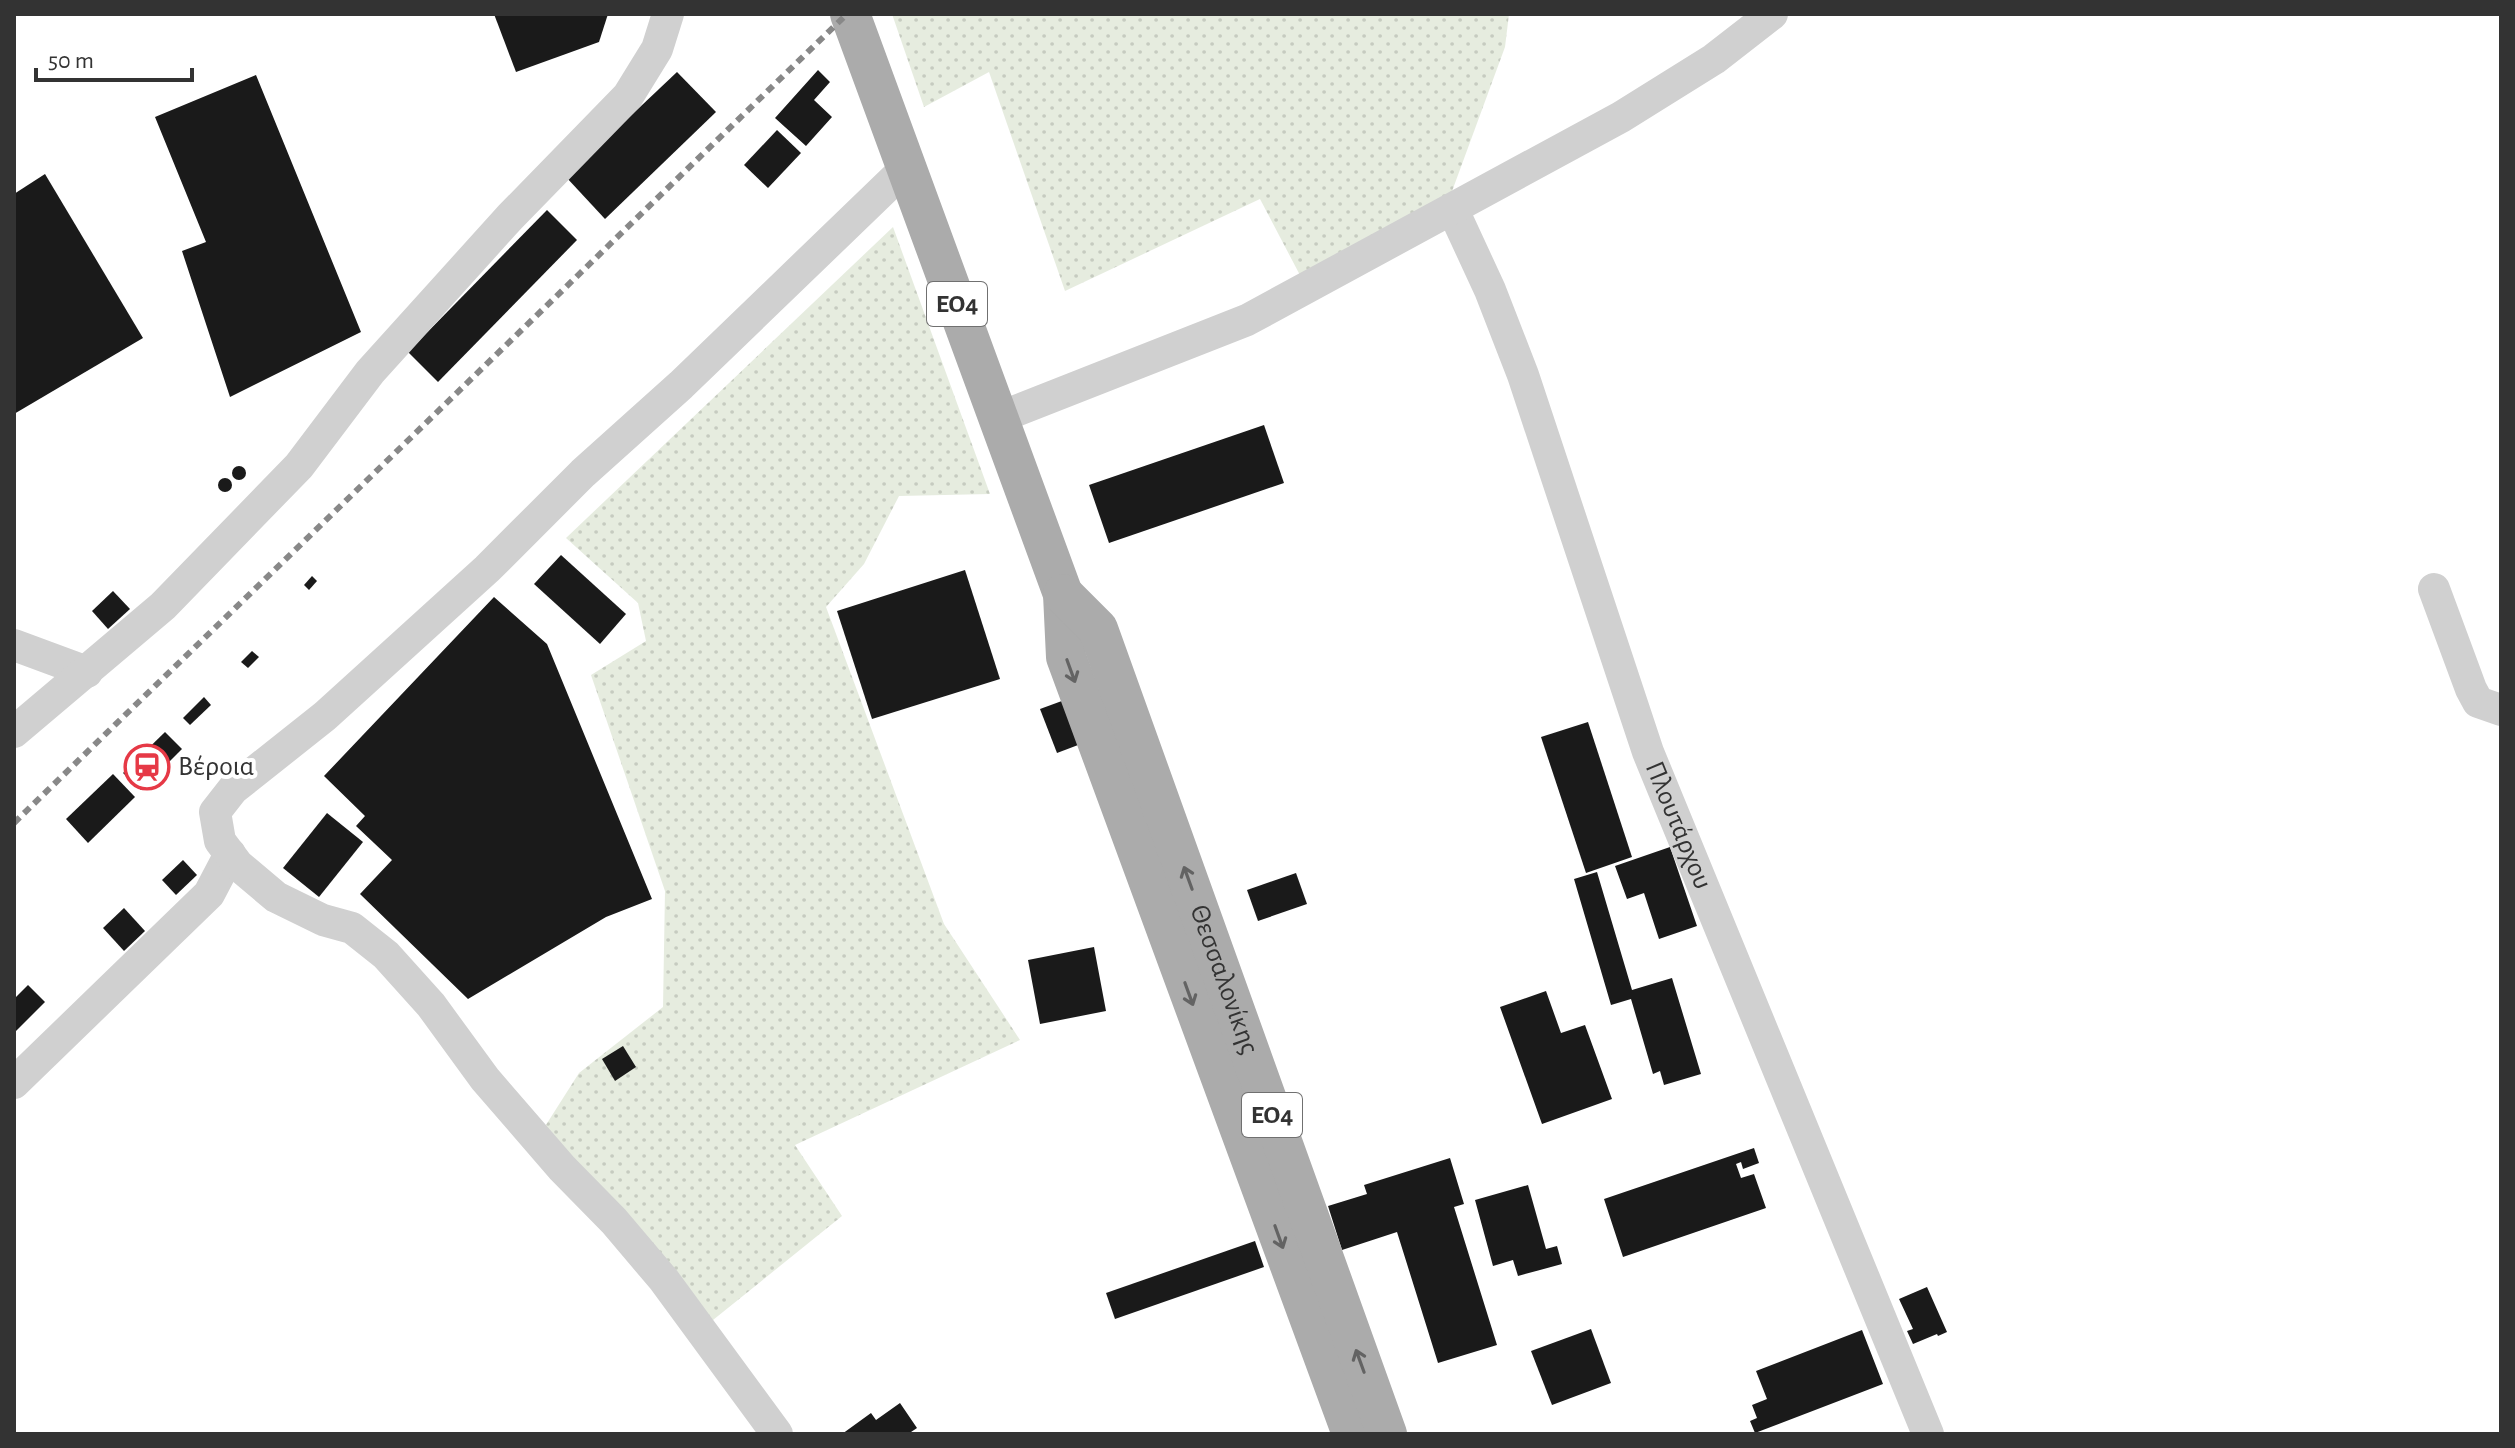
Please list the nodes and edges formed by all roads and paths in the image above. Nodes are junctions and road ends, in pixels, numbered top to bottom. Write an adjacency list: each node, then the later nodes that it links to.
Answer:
1 (668, 14): 10 (street)
2 (850, 14): 4 (main road, ΕΟ4)
3 (1772, 14): 5 (street)
4 (907, 167): 6 (main road, ΕΟ4); 13 (street)
5 (1453, 210): 6 (street); 18 (street, Πλουτάρχου)
6 (998, 418): 8 (main road, ΕΟ4)
7 (2434, 589): 11 (street)
8 (1063, 594): 16 (main road, Θεσσαλονίκης / ΕΟ4, one-way to 16); 17 (main road, Θεσσαλονίκης / ΕΟ4, one-way to 8)
9 (14, 645): 10 (street)
10 (87, 672): 12 (street)
11 (2501, 710)
12 (14, 732)
13 (230, 854): 14 (street); 15 (street)
14 (14, 1083)
15 (777, 1434)
16 (1352, 1434)
17 (1387, 1434)
18 (1928, 1434)

